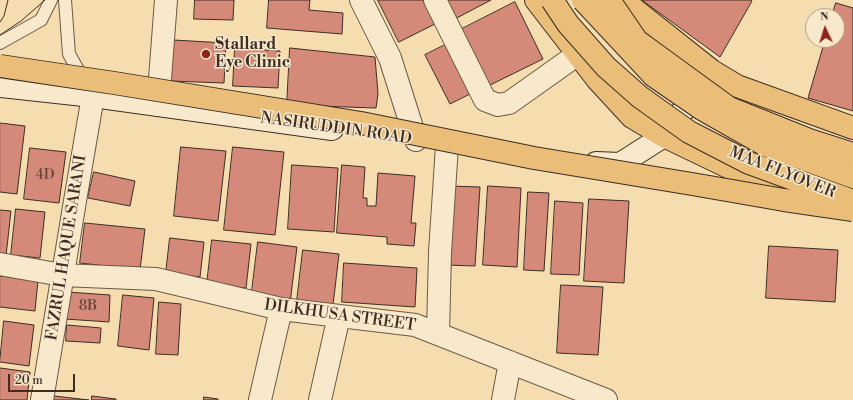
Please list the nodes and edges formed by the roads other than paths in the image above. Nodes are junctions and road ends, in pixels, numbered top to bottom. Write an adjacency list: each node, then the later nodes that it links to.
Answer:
1 (51, 0): 11 (lane)
2 (65, 0): 16 (lane)
3 (166, 0): 17 (street)
4 (361, 0): 20 (street)
5 (435, 0): 12 (street)
6 (536, 0): 12 (main road)
7 (552, 0): 24 (main road, MAA FLYOVER, bridge)
8 (583, 0): 23 (main road, MAA FLYOVER, bridge)
9 (609, 0): 22 (main road, bridge)
10 (626, 0): 14 (main road)
11 (0, 43)
12 (578, 54): 19 (main road)
13 (0, 66): 25 (main road, bridge)
14 (712, 71): 18 (main road); 19 (street)
15 (0, 86): 16 (street, NASIRUDDIN ROAD)
16 (93, 96): 17 (street, NASIRUDDIN ROAD); 28 (street, FAZRUL HAQUE SARANI)
17 (158, 105): 20 (street, NASIRUDDIN ROAD)
18 (853, 128)
19 (664, 136): 21 (street, NASIRUDDIN ROAD); 26 (main road)
20 (416, 140): 21 (street, NASIRUDDIN ROAD)
21 (447, 146): 31 (street)
22 (853, 154)
23 (853, 177)
24 (853, 201)
25 (853, 210)
26 (853, 214)
27 (0, 264): 28 (street, DILKHUSA STREET)
28 (62, 275): 29 (street, DILKHUSA STREET); 34 (street, FAZRUL HAQUE SARANI)
29 (281, 309): 30 (street, DILKHUSA STREET); 35 (street)
30 (339, 316): 31 (street, DILKHUSA STREET); 36 (street)
31 (438, 334): 32 (street, DILKHUSA STREET)
32 (510, 362): 33 (street, DILKHUSA STREET); 37 (street)
33 (595, 398)
34 (42, 400)
35 (260, 400)
36 (320, 400)
37 (503, 400)

